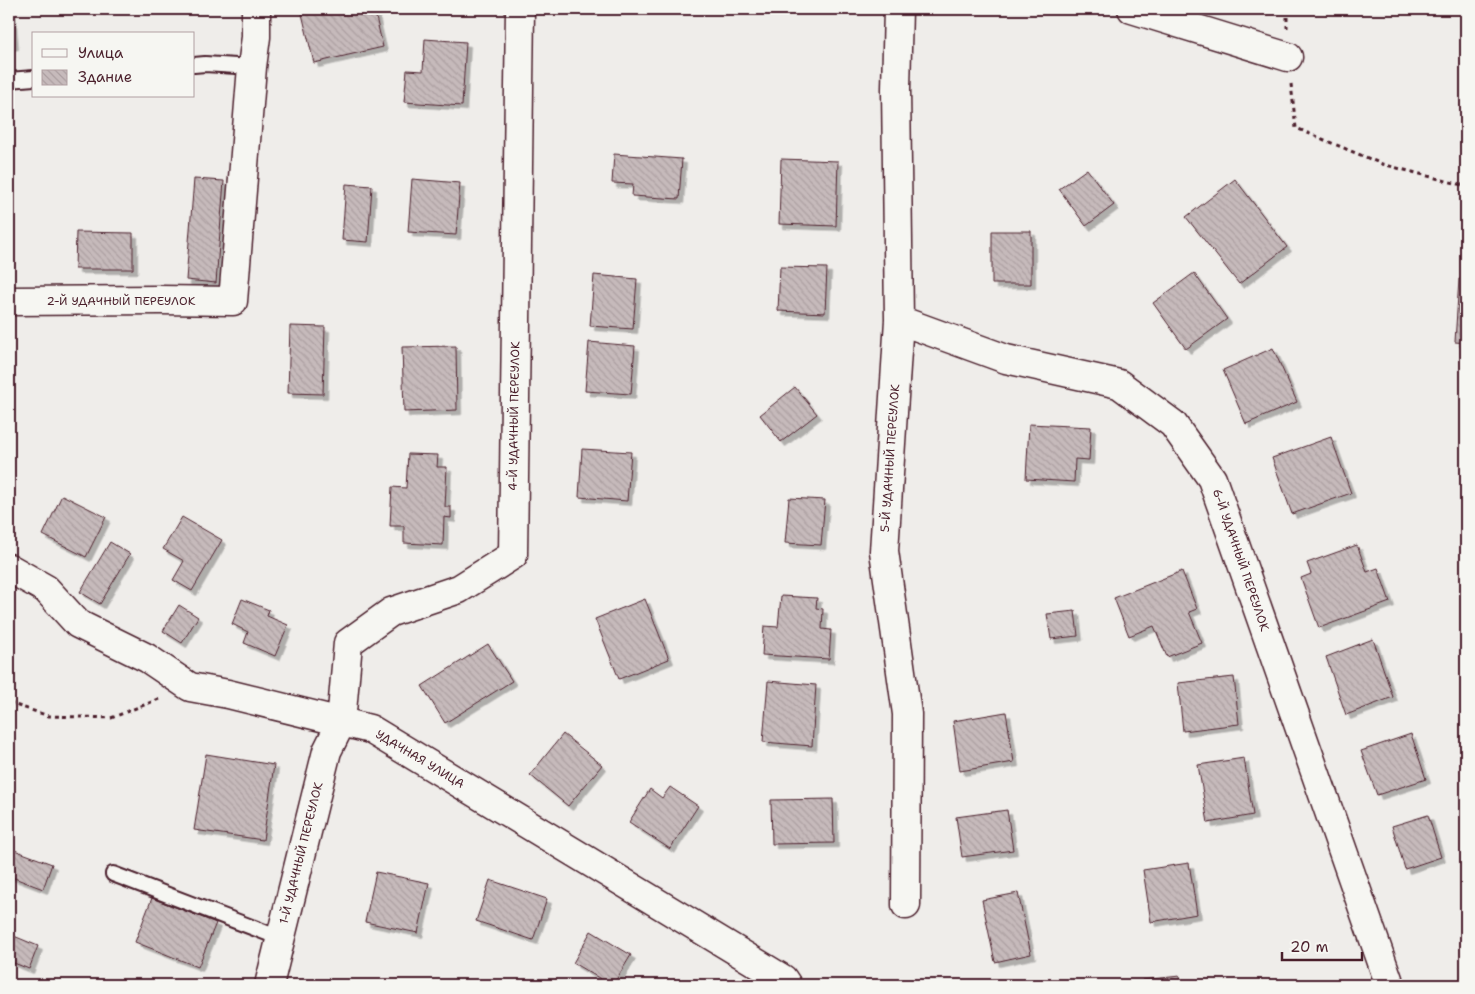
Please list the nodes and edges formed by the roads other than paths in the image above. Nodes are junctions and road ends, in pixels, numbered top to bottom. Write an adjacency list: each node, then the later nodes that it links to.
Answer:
1 (256, 9): 7 (street)
2 (520, 9): 13 (street, 4-Й УДАЧНЫЙ ПЕРЕУЛОК)
3 (898, 9): 11 (street, 5-Й УДАЧНЫЙ ПЕРЕУЛОК)
4 (1132, 9): 5 (street)
5 (1288, 57)
6 (195, 65): 7 (lane)
7 (252, 67): 10 (street, 2-Й УДАЧНЫЙ ПЕРЕУЛОК)
8 (32, 78): 9 (lane)
9 (9, 80)
10 (9, 301)
11 (899, 320): 15 (street, 5-Й УДАЧНЫЙ ПЕРЕУЛОК); 19 (street, 6-Й УДАЧНЫЙ ПЕРЕУЛОК)
12 (9, 568): 13 (street, УДАЧНАЯ УЛИЦА)
13 (341, 722): 16 (street, 1-Й УДАЧНЫЙ ПЕРЕУЛОК); 18 (street, УДАЧНАЯ УЛИЦА)
14 (113, 874): 16 (lane)
15 (906, 905)
16 (280, 938): 17 (street, 1-Й УДАЧНЫЙ ПЕРЕУЛОК)
17 (269, 985)
18 (787, 985)
19 (1390, 985)

